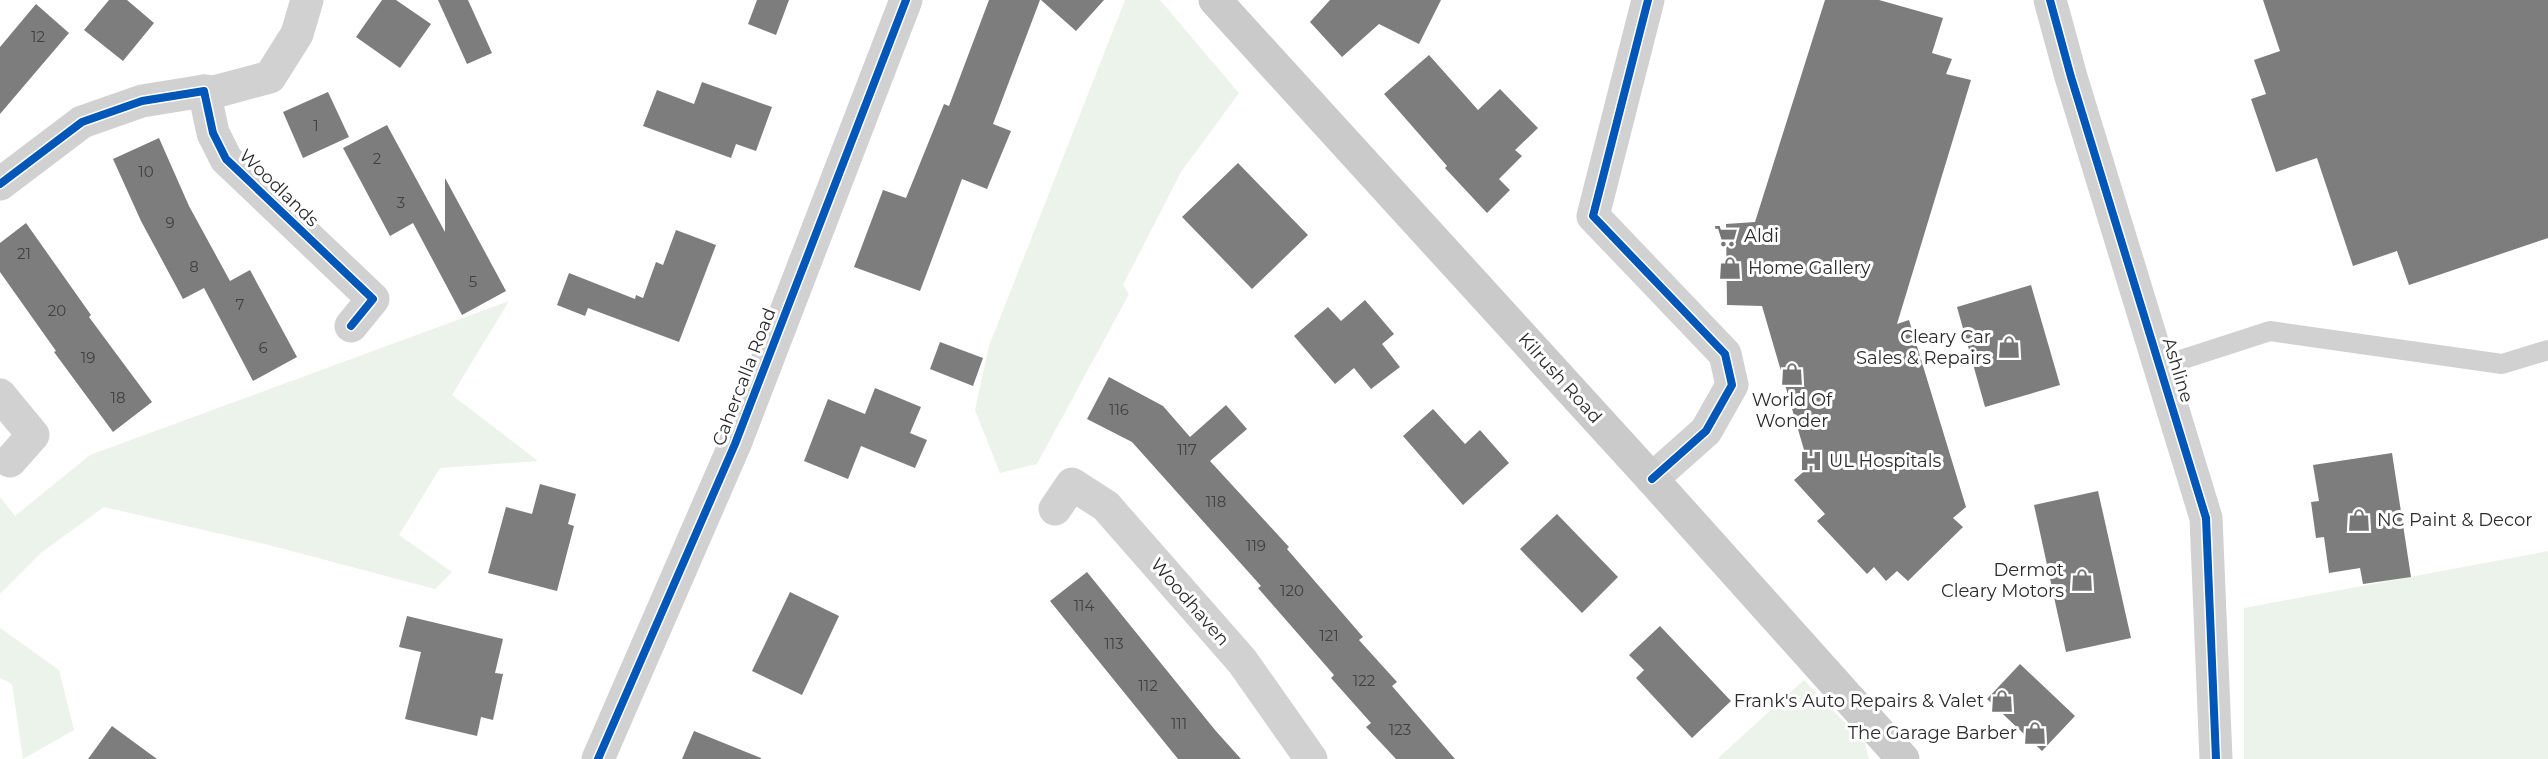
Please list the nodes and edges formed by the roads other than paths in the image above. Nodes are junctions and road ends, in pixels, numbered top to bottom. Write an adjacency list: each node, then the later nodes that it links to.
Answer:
1 (307, 0): 6 (street)
2 (906, 0): 15 (street, Cahercalla Road)
3 (1215, 0): 13 (main road, Kilrush Road)
4 (1648, 0): 13 (street)
5 (2050, 0): 10 (street, Ashline)
6 (204, 91): 7 (street); 8 (street, Woodlands)
7 (0, 184)
8 (351, 326)
9 (2548, 350): 10 (lane)
10 (2162, 366): 18 (street, Ashline)
11 (0, 395): 12 (street)
12 (10, 460)
13 (1652, 479): 17 (main road, Kilrush Road)
14 (1054, 508): 16 (street, Woodhaven)
15 (598, 759)
16 (1311, 759)
17 (1902, 759)
18 (2216, 759)

